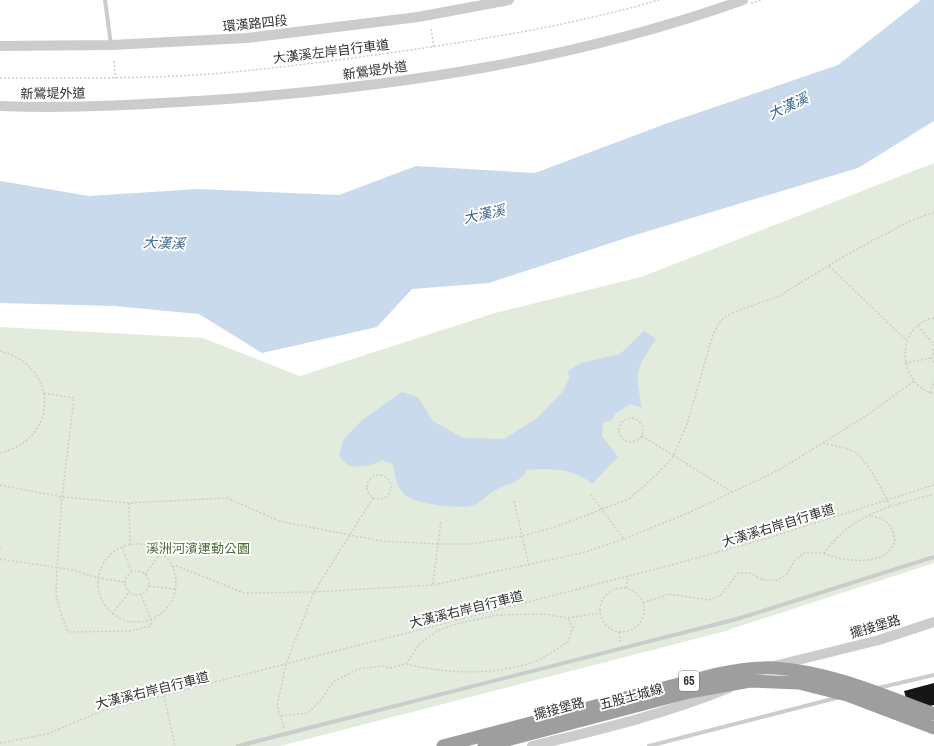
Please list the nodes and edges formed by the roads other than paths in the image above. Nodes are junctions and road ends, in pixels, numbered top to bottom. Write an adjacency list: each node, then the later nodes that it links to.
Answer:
1 (105, 0): 4 (lane)
2 (510, 0): 4 (street, 環漢路四段)
3 (744, 0): 6 (street, 新鶯堤外道)
4 (111, 45): 5 (street, 環漢路四段)
5 (0, 46)
6 (0, 106)
7 (934, 557): 13 (lane)
8 (934, 622): 9 (street, 擺接堡路)
9 (800, 660): 15 (street, 擺接堡路); 17 (street, 擺接堡路)
10 (934, 675): 18 (lane)
11 (934, 714): 14 (highway, 五股土城線 / 65, bridge)
12 (934, 728): 16 (highway, 五股土城線 / 65, bridge)
13 (238, 746)
14 (443, 746)
15 (464, 746)
16 (484, 746)
17 (532, 746)
18 (649, 746)

